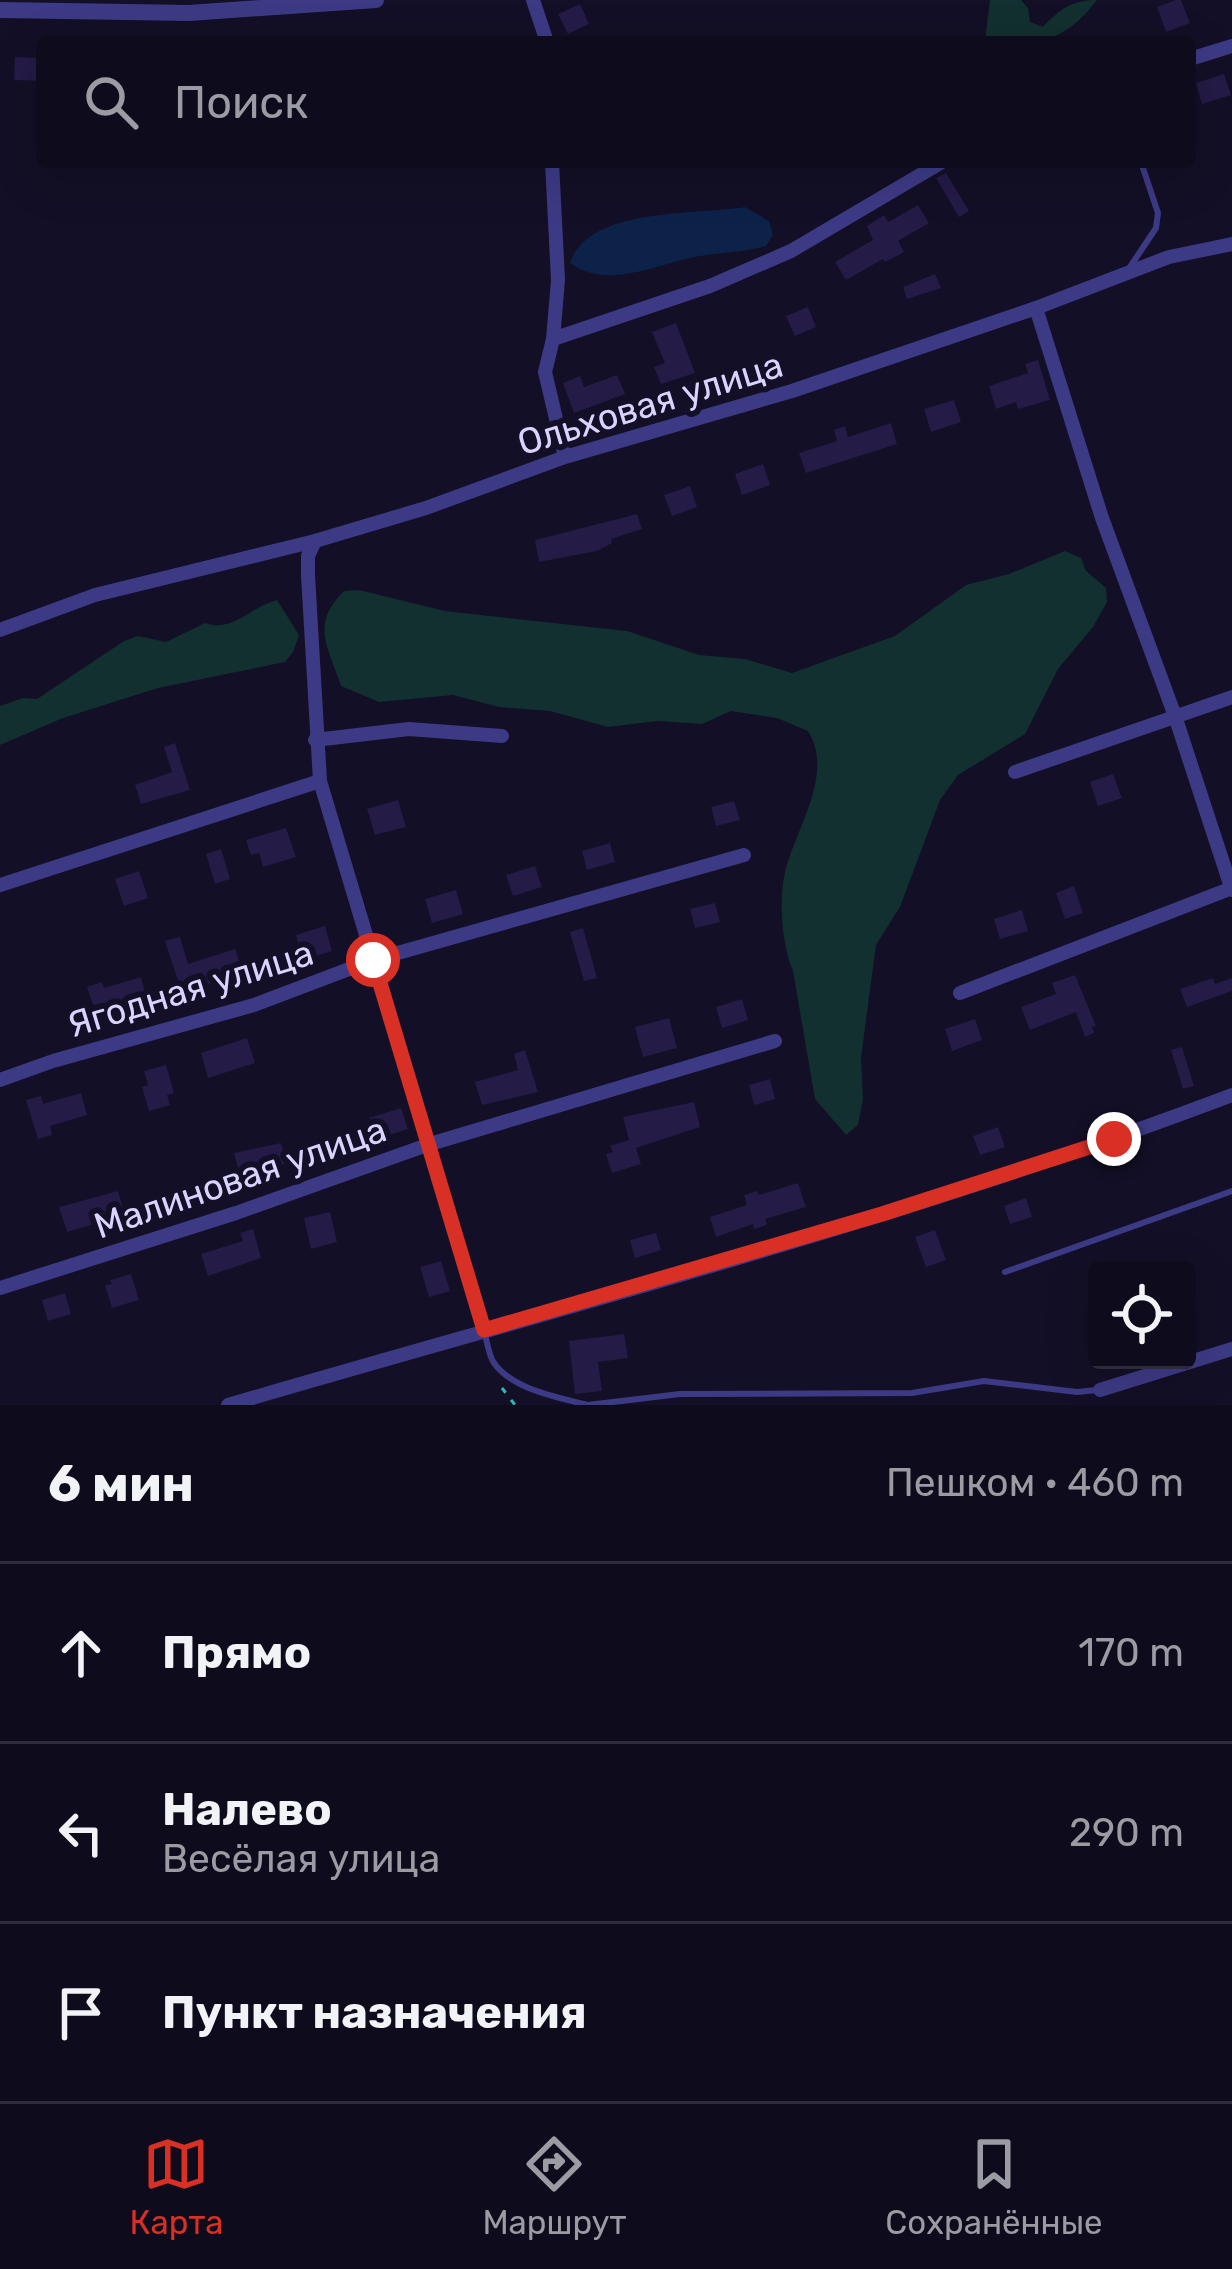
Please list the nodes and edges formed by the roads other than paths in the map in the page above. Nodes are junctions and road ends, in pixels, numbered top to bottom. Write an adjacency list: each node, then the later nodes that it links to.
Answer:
1 (376, 0): 3 (street)
2 (533, 0): 4 (street)
3 (0, 10)
4 (545, 36)
5 (1232, 46): 6 (street)
6 (1196, 57)
7 (552, 168): 13 (street)
8 (932, 168): 13 (street)
9 (1144, 168): 11 (lane)
10 (1232, 244): 11 (street, Ольховая улица)
11 (1127, 272): 12 (street, Ольховая улица)
12 (1036, 308): 14 (street, Ольховая улица); 18 (street)
13 (553, 338): 14 (street)
14 (565, 458): 15 (street, Ольховая улица)
15 (316, 541): 16 (street, Ольховая улица); 20 (street)
16 (0, 630)
17 (1232, 697): 18 (street)
18 (1175, 716): 21 (street); 25 (street)
19 (502, 736): 20 (street)
20 (315, 740): 22 (street)
21 (1015, 772)
22 (320, 781): 24 (street); 26 (street)
23 (744, 855): 26 (street, Ягодная улица)
24 (0, 885)
25 (1232, 889): 27 (street)
26 (373, 960): 29 (street, Ягодная улица); 31 (street)
27 (960, 993)
28 (775, 1041): 31 (street, Малиновая улица)
29 (0, 1080)
30 (1232, 1095): 35 (street)
31 (430, 1144): 34 (street, Малиновая улица); 35 (street)
32 (1232, 1191): 33 (lane)
33 (1005, 1272)
34 (0, 1288)
35 (484, 1330): 38 (street); 39 (lane)
36 (1232, 1348): 37 (street)
37 (1100, 1390): 39 (lane)
38 (228, 1405)
39 (588, 1405)

